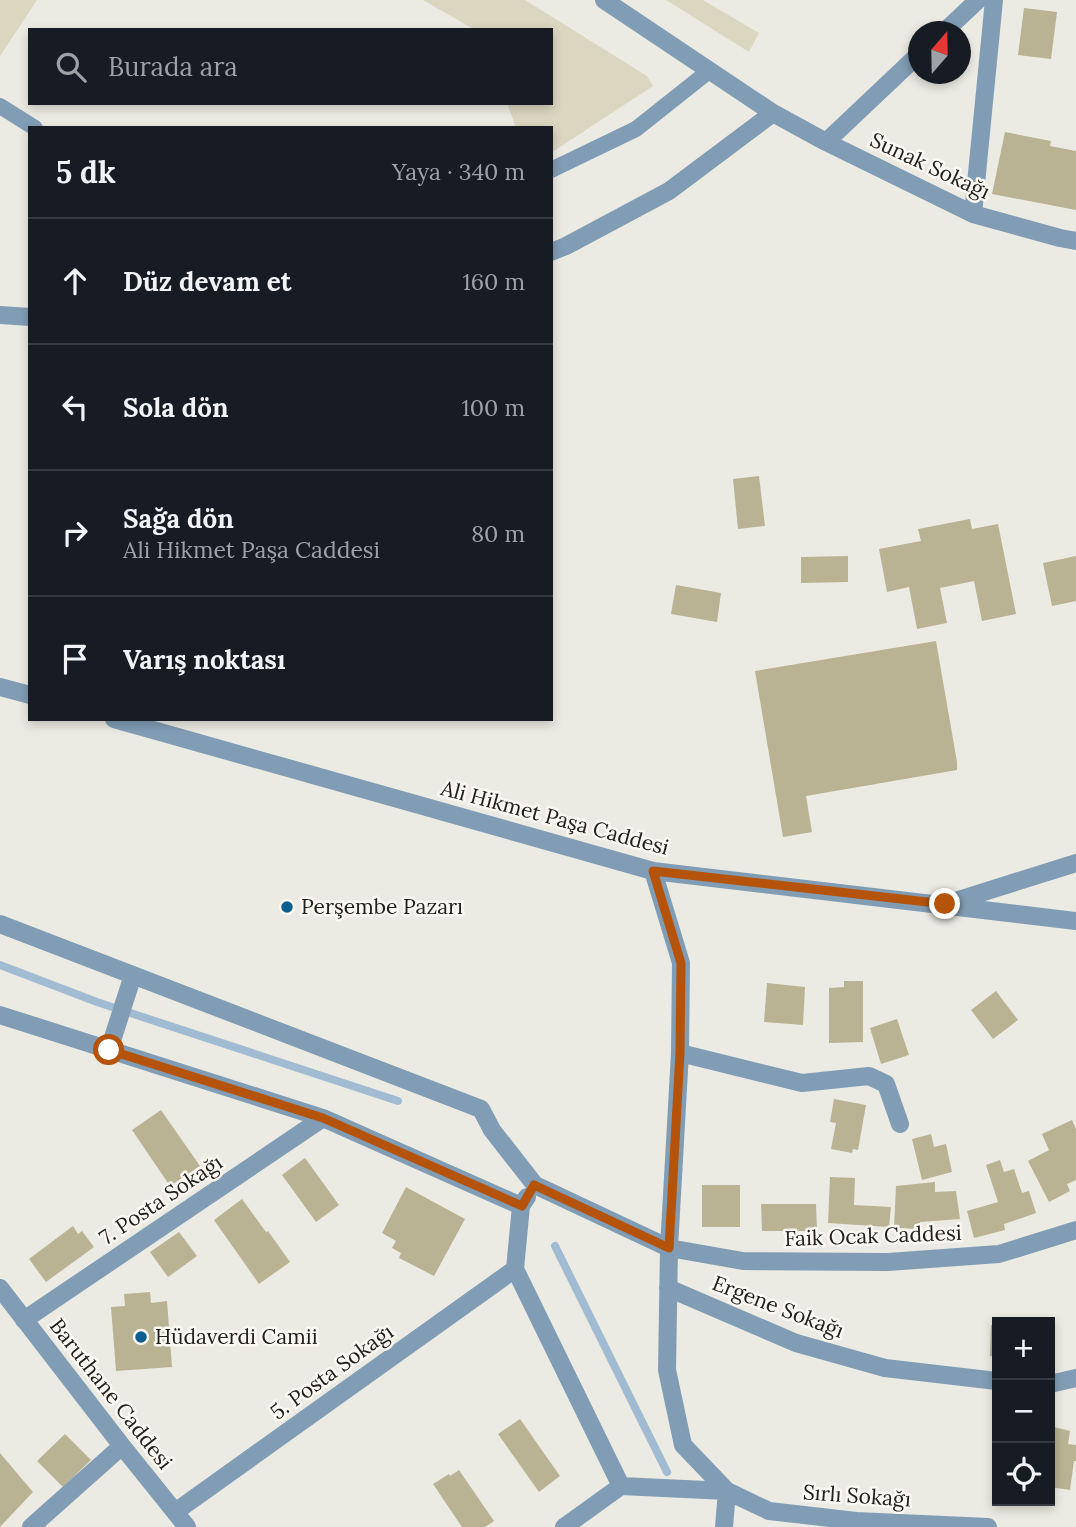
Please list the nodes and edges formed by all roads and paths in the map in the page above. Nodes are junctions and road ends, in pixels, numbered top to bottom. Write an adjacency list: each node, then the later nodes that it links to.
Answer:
1 (604, 0): 6 (street, Sunak Sokağı)
2 (978, 0): 4 (street)
3 (994, 0): 12 (street)
4 (956, 21)
5 (908, 65): 10 (street)
6 (709, 71): 8 (street, Sunak Sokağı); 11 (lane)
7 (0, 106): 9 (lane)
8 (773, 113): 10 (street, Sunak Sokağı); 14 (street)
9 (32, 126)
10 (826, 142): 12 (street, Sunak Sokağı)
11 (553, 169)
12 (974, 214): 13 (street, Sunak Sokağı)
13 (1076, 241)
14 (553, 251)
15 (0, 315): 16 (street)
16 (28, 317)
17 (0, 687): 18 (street)
18 (28, 694)
19 (121, 721): 21 (street, Ali Hikmet Paşa Caddesi)
20 (1076, 863): 22 (street)
21 (653, 871): 22 (street, Ali Hikmet Paşa Caddesi); 28 (street)
22 (945, 904): 23 (street, Ali Hikmet Paşa Caddesi)
23 (1076, 921)
24 (0, 924): 25 (street)
25 (133, 975): 27 (street); 31 (street)
26 (0, 1015): 27 (street)
27 (109, 1050): 29 (street)
28 (680, 1053): 30 (street); 34 (street)
29 (323, 1118): 32 (street); 38 (street, 7. Posta Sokağı)
30 (900, 1124)
31 (534, 1185): 32 (street); 34 (street, Faik Ocak Caddesi)
32 (522, 1206): 35 (street)
33 (1076, 1230): 34 (street, Faik Ocak Caddesi)
34 (669, 1248): 36 (street)
35 (515, 1269): 43 (street); 45 (street, 5. Posta Sokağı)
36 (668, 1287): 40 (street, Ergene Sokağı); 44 (street)
37 (0, 1288): 38 (street, Baruthane Caddesi)
38 (24, 1320): 42 (street, Baruthane Caddesi)
39 (1076, 1378): 41 (street)
40 (992, 1380)
41 (1055, 1383)
42 (122, 1446): 45 (street, Baruthane Caddesi); 46 (street)
43 (621, 1486): 44 (street); 48 (street)
44 (727, 1491): 49 (street); 50 (street, Sırlı Sokağı)
45 (175, 1512): 47 (street, Baruthane Caddesi)
46 (31, 1527)
47 (187, 1527)
48 (564, 1527)
49 (724, 1527)
50 (988, 1527)

